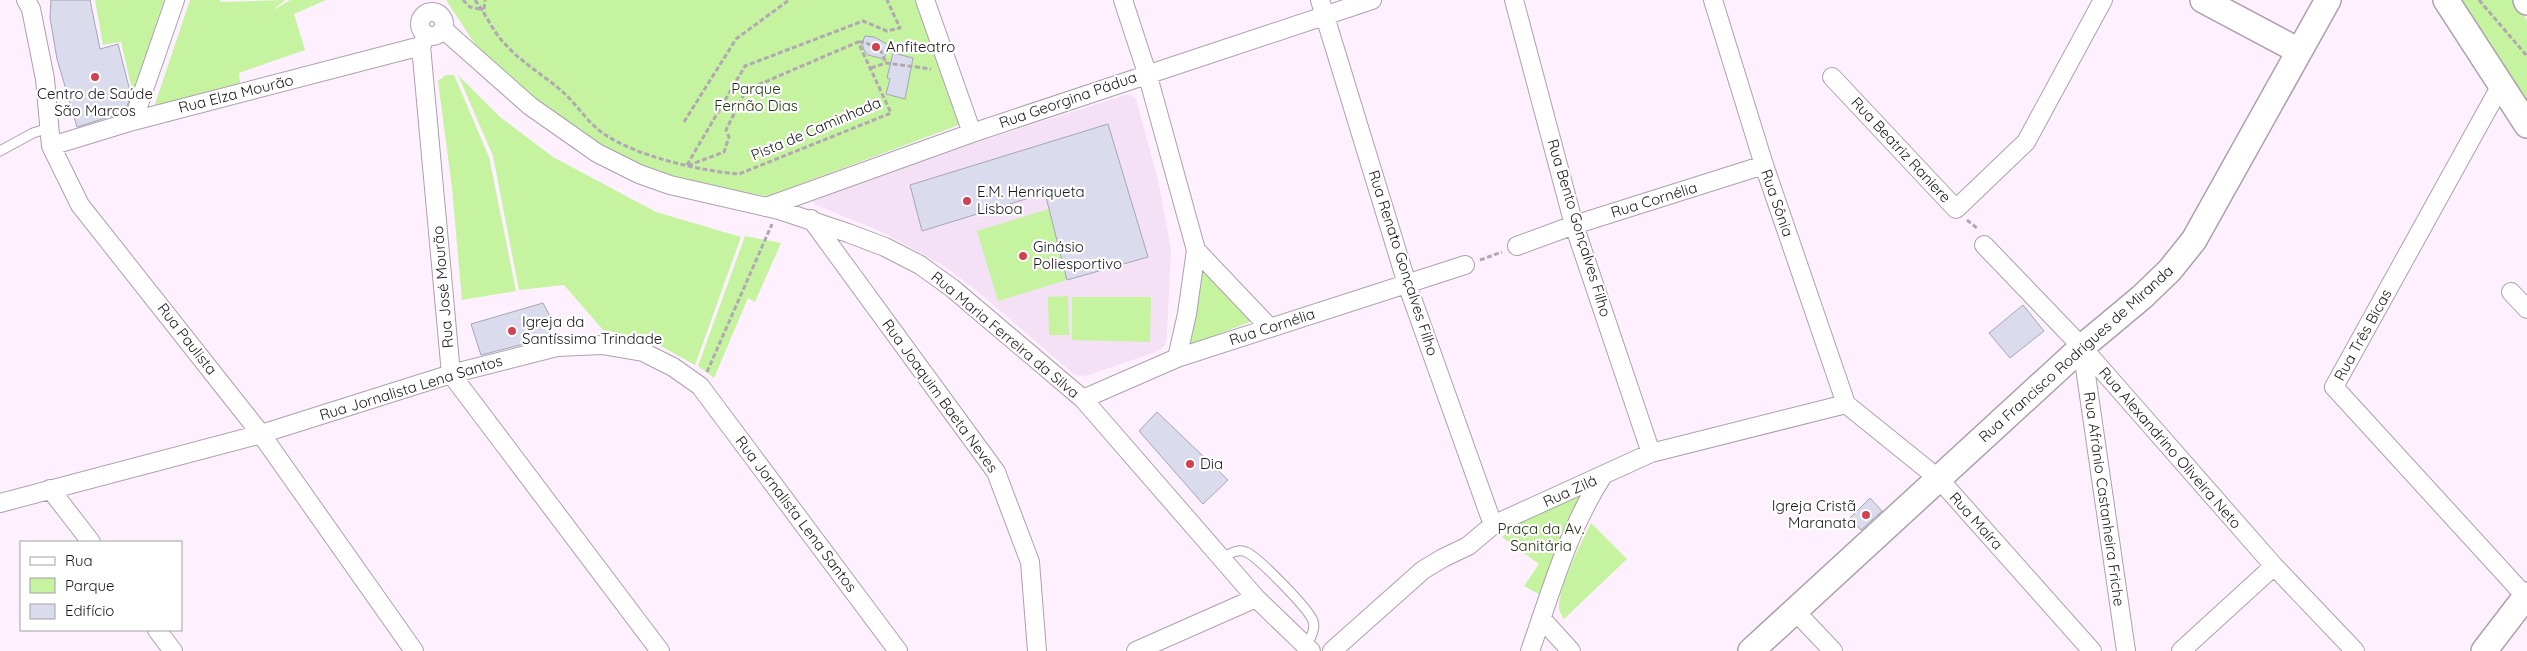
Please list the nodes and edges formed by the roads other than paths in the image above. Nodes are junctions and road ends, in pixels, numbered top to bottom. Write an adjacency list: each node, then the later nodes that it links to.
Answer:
1 (26, 0): 21 (street, Rua Paulista)
2 (175, 0): 19 (street)
3 (925, 0): 22 (street)
4 (1123, 0): 16 (street)
5 (1372, 0): 13 (street, Rua Georgina Pádua)
6 (1514, 0): 28 (street, Rua Bento Gonçalves Filho)
7 (1713, 0): 25 (street, Rua Sônia)
8 (2103, 0): 17 (street, Rua Beatriz Raniere)
9 (2204, 0): 15 (street)
10 (2328, 0): 15 (street, Rua Francisco Rodrigues de Miranda)
11 (2446, 0): 18 (street)
12 (428, 6): 14 (street, Rua José Mourão)
13 (1323, 8): 16 (street, Rua Georgina Pádua); 33 (street, Rua Renato Gonçalves Filho)
14 (430, 37): 19 (street, Rua Elza Mourão); 26 (street, Rua Maria Ferreira da Silva); 39 (street, Rua José Mourão)
15 (2299, 51): 37 (street, Rua Francisco Rodrigues de Miranda)
16 (1147, 73): 22 (street, Rua Georgina Pádua); 31 (street)
17 (1832, 77)
18 (2501, 85): 20 (street); 52 (street, Rua Três Bicas)
19 (133, 121): 23 (street, Rua Elza Mourão)
20 (2527, 125)
21 (49, 128): 23 (street, Rua Paulista); 24 (lane)
22 (972, 133): 26 (street, Rua Georgina Pádua)
23 (51, 146): 42 (street, Rua Paulista)
24 (0, 151)
25 (1764, 166): 28 (street, Rua Cornélia); 41 (street, Rua Sônia)
26 (772, 209): 27 (street, Rua Maria Ferreira da Silva)
27 (811, 219): 40 (street, Rua Maria Ferreira da Silva); 62 (street, Rua Joaquim Baeta Neves)
28 (1574, 225): 30 (street, Rua Cornélia); 43 (street, Rua Bento Gonçalves Filho)
29 (1984, 245): 37 (street, Rua Alexandrino Oliveira Neto)
30 (1517, 246)
31 (1196, 250): 36 (street); 38 (street)
32 (1465, 265): 33 (street, Rua Cornélia)
33 (1407, 284): 36 (street, Rua Cornélia); 48 (street, Rua Renato Gonçalves Filho)
34 (2512, 292): 35 (street)
35 (2527, 309)
36 (1270, 328): 38 (street, Rua Cornélia)
37 (2082, 347): 45 (street, Rua Francisco Rodrigues de Miranda); 51 (street, Rua Alexandrino Oliveira Neto); 70 (street, Rua Afrânio Castanheira Friche)
38 (1178, 358): 40 (street, Rua Cornélia)
39 (451, 374): 42 (street, Rua Jornalista Lena Santos); 60 (street); 61 (street, Rua Jornalista Lena Santos)
40 (1083, 400): 50 (street, Rua Maria Ferreira da Silva)
41 (1846, 404): 43 (street, Rua Zilá); 45 (street, Rua Maíra)
42 (261, 434): 46 (street, Rua Jornalista Lena Santos); 59 (street, Rua Paulista)
43 (1651, 453): 44 (street, Rua Zilá)
44 (1602, 477): 48 (street, Rua Zilá); 55 (street)
45 (1939, 479): 54 (street, Rua Francisco Rodrigues de Miranda); 69 (street, Rua Maíra)
46 (50, 489): 47 (street, Rua Jornalista Lena Santos); 49 (street)
47 (0, 503)
48 (1492, 524): 64 (street, Rua Zilá)
49 (89, 541)
50 (1220, 558): 53 (street, Rua Maria Ferreira da Silva); 57 (lane)
51 (2274, 566): 71 (street); 72 (street, Rua Alexandrino Oliveira Neto)
52 (2526, 597): 73 (street)
53 (1256, 598): 57 (street, Rua Maria Ferreira da Silva); 63 (street)
54 (1796, 612): 67 (street, Rua Francisco Rodrigues de Miranda); 68 (street)
55 (1541, 618): 65 (street); 66 (street)
56 (158, 631): 58 (street)
57 (1308, 648)
58 (173, 651)
59 (414, 651)
60 (660, 651)
61 (898, 651)
62 (1037, 651)
63 (1136, 651)
64 (1332, 651)
65 (1530, 651)
66 (1571, 651)
67 (1751, 651)
68 (1833, 651)
69 (2092, 651)
70 (2126, 651)
71 (2182, 651)
72 (2355, 651)
73 (2484, 651)

